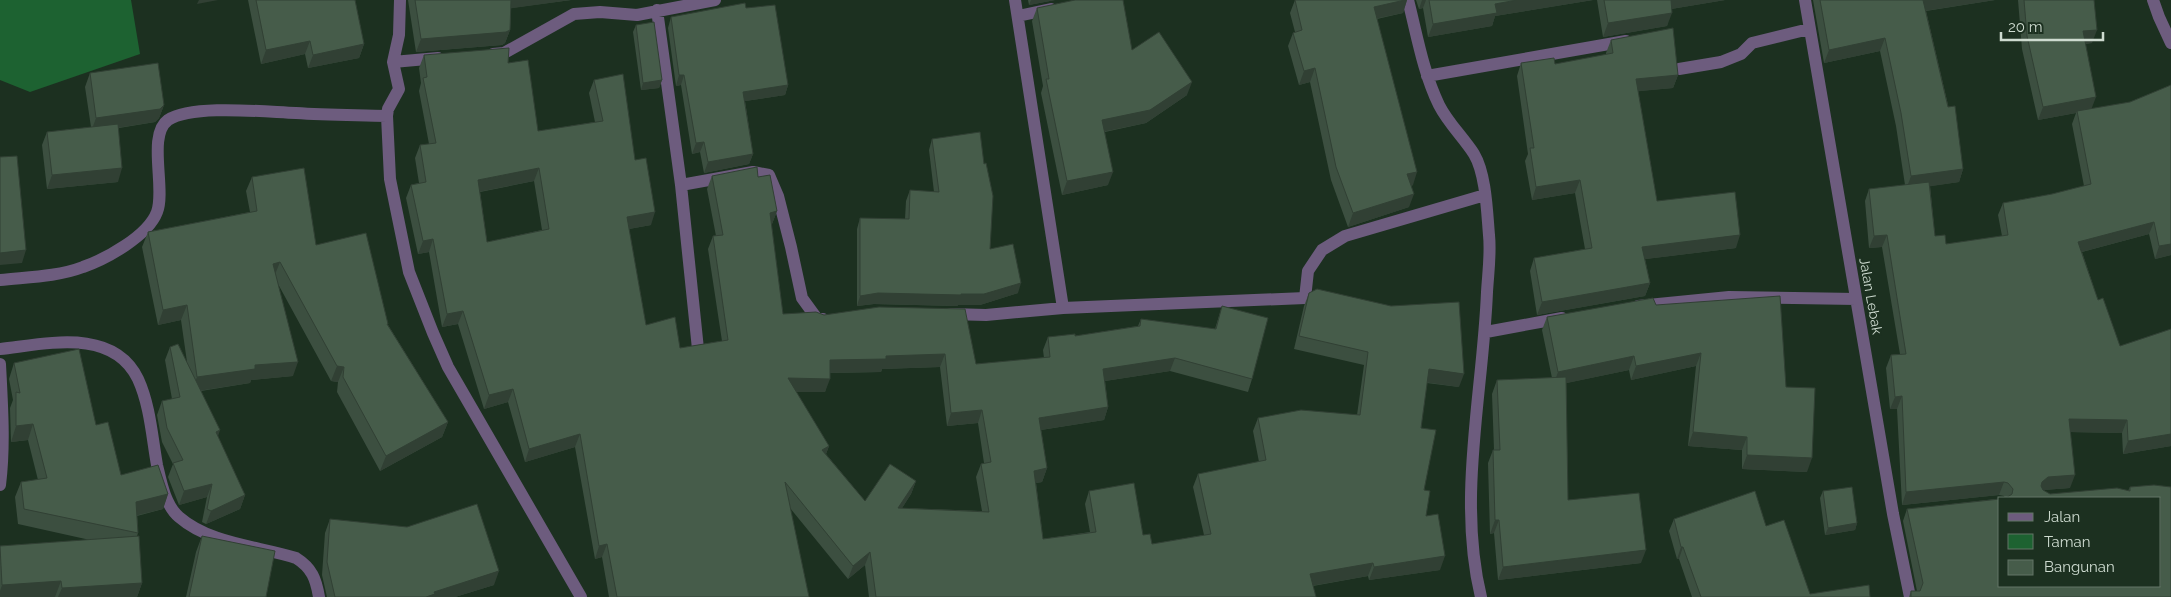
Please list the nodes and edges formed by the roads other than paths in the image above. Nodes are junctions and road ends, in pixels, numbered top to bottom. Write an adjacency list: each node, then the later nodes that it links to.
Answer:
1 (400, 0): 16 (street)
2 (715, 0): 9 (street)
3 (1015, 0): 10 (street)
4 (1408, 0): 18 (street)
5 (1805, 0): 11 (street, Jalan Lebak)
6 (2153, 0): 13 (street)
7 (599, 6): 9 (street); 14 (street)
8 (1066, 6): 10 (street)
9 (656, 10): 20 (street)
10 (1018, 16): 25 (street)
11 (1809, 29): 17 (street); 23 (street, Jalan Lebak)
12 (1637, 39): 18 (street)
13 (2171, 43)
14 (480, 54)
15 (451, 57): 16 (street)
16 (393, 62): 19 (street)
17 (1679, 69)
18 (1427, 76): 21 (street)
19 (387, 116): 22 (street); 35 (street)
20 (681, 184): 27 (street); 31 (street)
21 (1485, 195): 25 (street); 29 (street)
22 (0, 280)
23 (1856, 299): 24 (street); 37 (street, Jalan Lebak)
24 (1629, 307)
25 (1063, 308): 26 (street)
26 (939, 314)
27 (836, 317)
28 (1571, 317): 29 (street)
29 (1486, 332): 36 (street)
30 (0, 348): 34 (street)
31 (698, 349)
32 (0, 364): 33 (street)
33 (0, 485)
34 (319, 597)
35 (581, 597)
36 (1481, 597)
37 (1910, 597)

